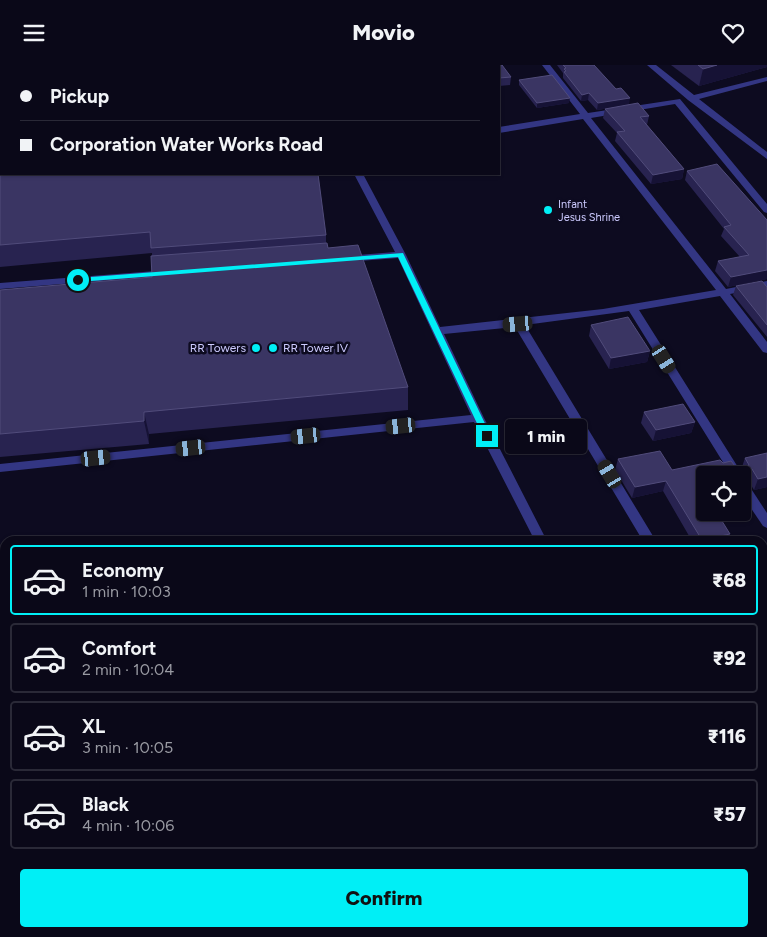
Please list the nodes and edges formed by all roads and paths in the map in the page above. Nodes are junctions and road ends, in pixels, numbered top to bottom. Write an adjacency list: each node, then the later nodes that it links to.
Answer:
1 (546, 65): 5 (street)
2 (652, 65): 4 (street)
3 (767, 79): 4 (street)
4 (691, 98): 7 (street)
5 (585, 116): 6 (street); 9 (street); 15 (street)
6 (500, 127)
7 (767, 156)
8 (359, 175): 10 (street)
9 (767, 210)
10 (401, 255): 11 (street); 18 (street)
11 (340, 260)
12 (184, 272): 14 (street)
13 (767, 284): 15 (street)
14 (0, 286)
15 (723, 293): 16 (street); 19 (street)
16 (633, 309): 17 (street); 21 (street)
17 (518, 324): 18 (street); 26 (street)
18 (438, 331): 20 (street)
19 (767, 349)
20 (478, 418): 22 (street); 25 (street)
21 (731, 466)
22 (0, 468)
23 (751, 498): 24 (street)
24 (767, 523)
25 (537, 536)
26 (647, 536)

